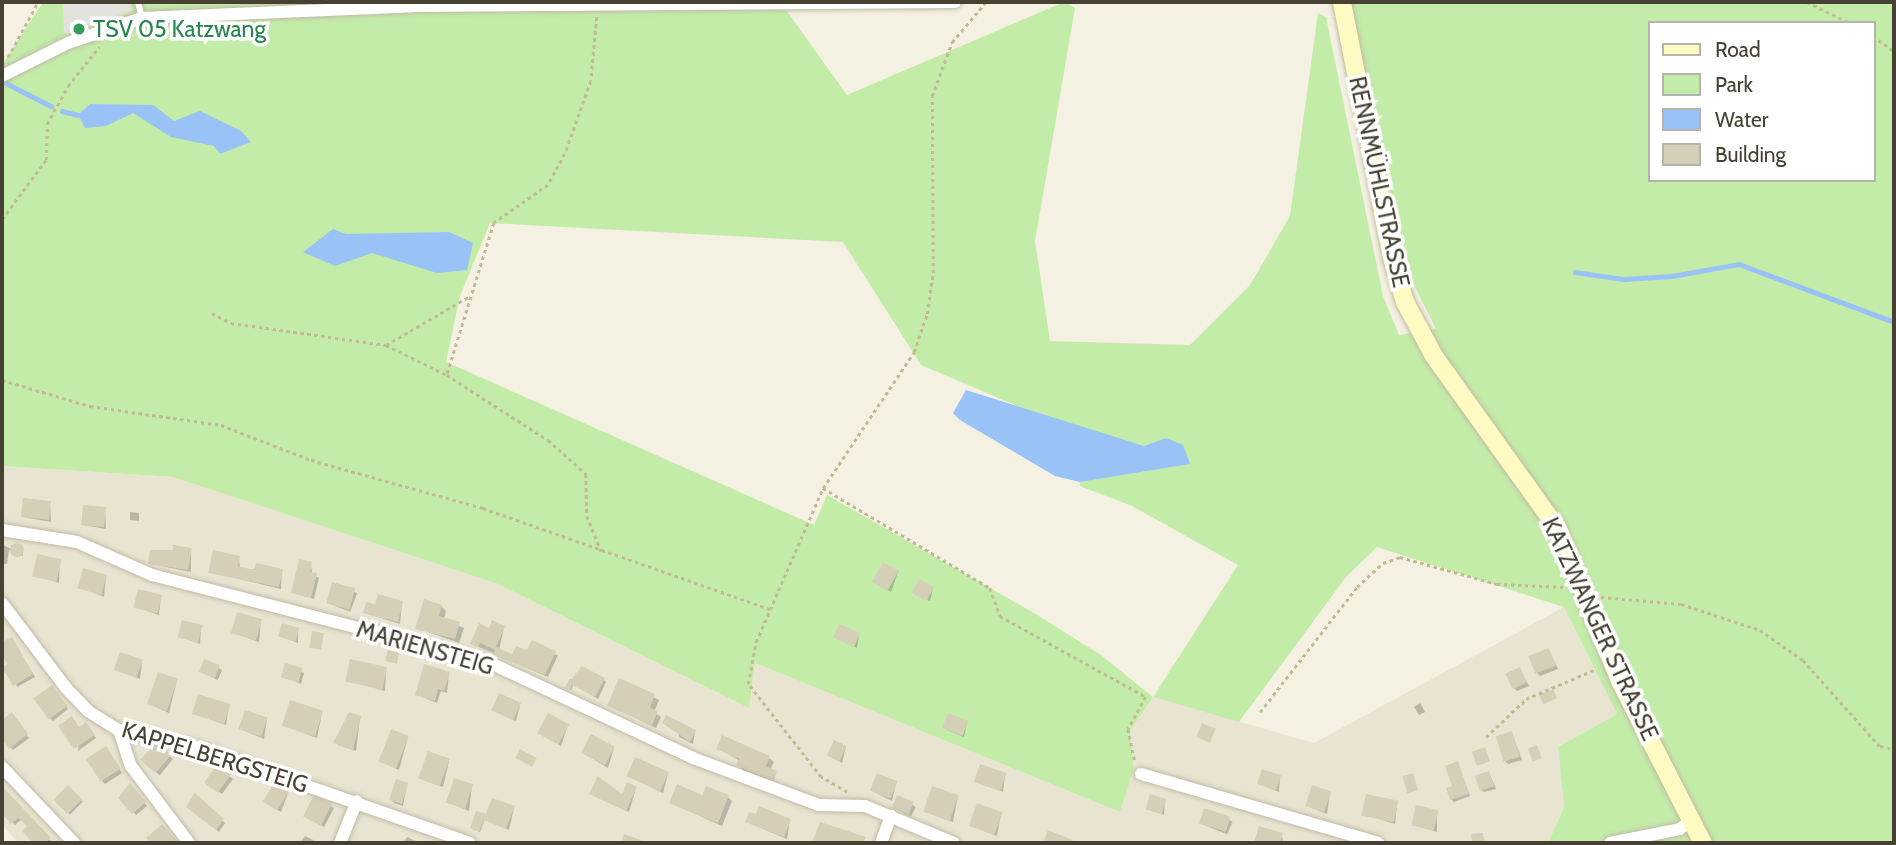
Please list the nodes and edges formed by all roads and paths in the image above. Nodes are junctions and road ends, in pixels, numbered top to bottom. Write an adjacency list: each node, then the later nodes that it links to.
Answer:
1 (38, 2): 13 (path)
2 (138, 2): 8 (lane)
3 (955, 2): 7 (street)
4 (986, 2): 21 (path)
5 (1342, 2): 22 (main road, RENNMÜHLSTRASSE)
6 (1807, 2): 9 (path)
7 (598, 5): 8 (street); 16 (path)
8 (142, 18): 10 (street)
9 (1846, 21)
10 (113, 27): 14 (street); 15 (path)
11 (1875, 37): 12 (path)
12 (1894, 51)
13 (2, 68)
14 (2, 76)
15 (2, 219)
16 (472, 294): 18 (path); 19 (path)
17 (212, 313): 18 (path)
18 (386, 345): 19 (path)
19 (447, 375): 24 (path)
20 (2, 380): 24 (path)
21 (823, 488): 27 (path); 34 (path)
22 (1532, 491): 25 (main road, KATZWANGER STRASSE)
23 (2, 530): 36 (street, MARIENSTEIG)
24 (602, 553): 27 (path)
25 (1586, 591): 29 (path); 32 (path); 38 (main road, KATZWANGER STRASSE)
26 (2, 603): 30 (street, KAPPELBERGSTEIG)
27 (772, 610): 36 (path)
28 (1596, 669): 31 (path)
29 (1260, 712)
30 (119, 730): 35 (street, KAPPELBERGSTEIG); 40 (street)
31 (1486, 737)
32 (1894, 749)
33 (2, 767): 39 (street)
34 (1141, 774): 45 (street)
35 (357, 800): 41 (street); 42 (street, KAPPELBERGSTEIG)
36 (865, 806): 37 (street, MARIENSTEIG)
37 (891, 816): 43 (street); 44 (street, MARIENSTEIG)
38 (1692, 819): 46 (street); 47 (main road, KATZWANGER STRASSE)
39 (74, 843)
40 (189, 843)
41 (340, 843)
42 (470, 843)
43 (881, 843)
44 (954, 843)
45 (1378, 843)
46 (1610, 843)
47 (1703, 843)

